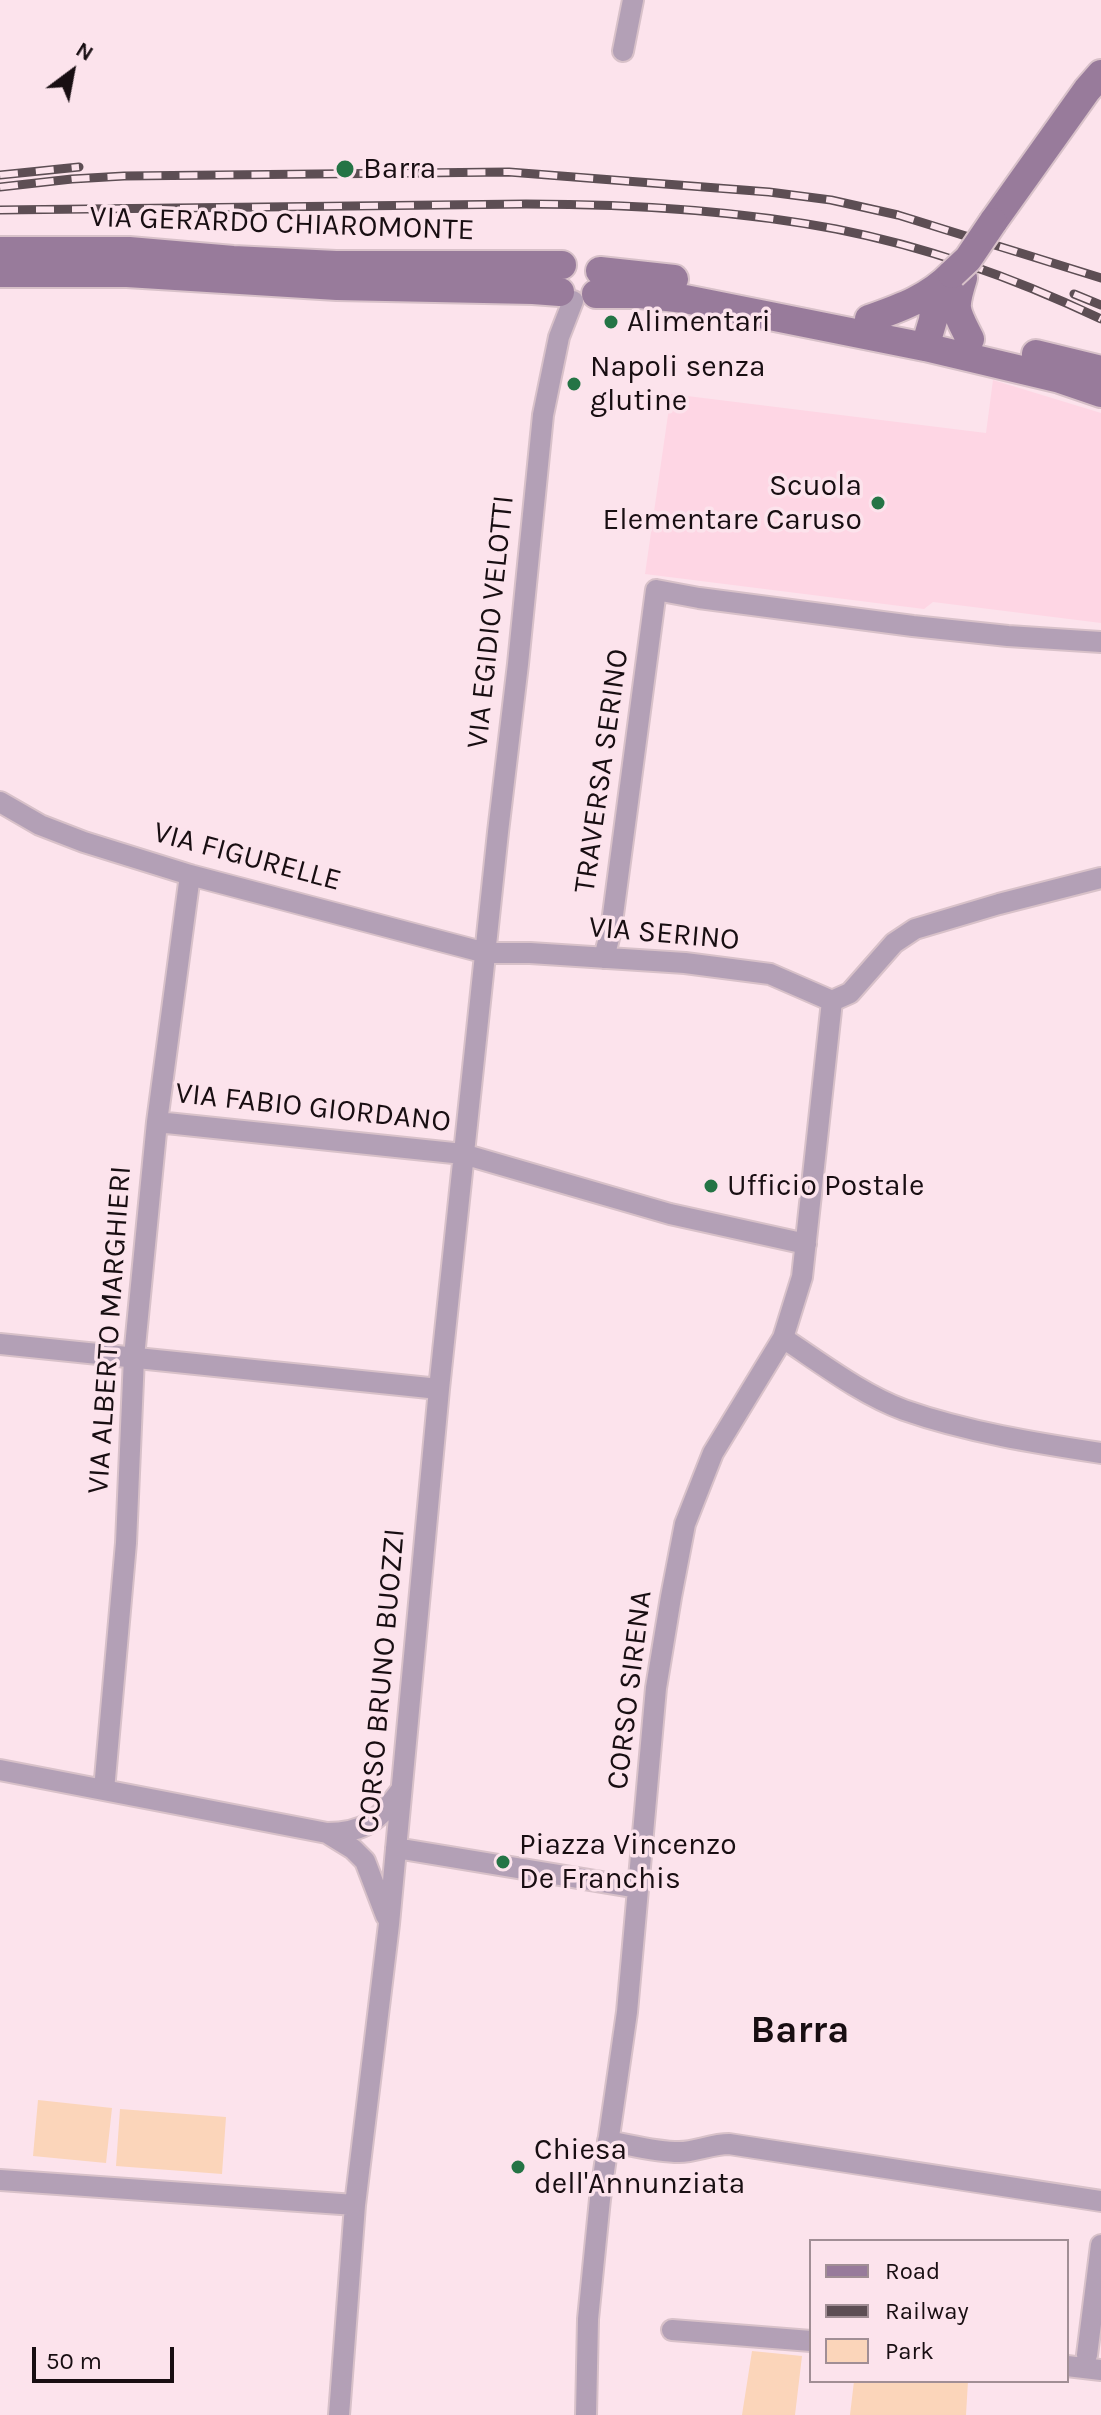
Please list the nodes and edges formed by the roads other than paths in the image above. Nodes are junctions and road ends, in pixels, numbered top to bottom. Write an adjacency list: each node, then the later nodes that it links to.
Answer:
1 (633, 0): 2 (street)
2 (623, 51)
3 (1101, 74): 6 (street, bridge)
4 (0, 251): 7 (street, VIA GERARDO CHIAROMONTE)
5 (0, 273): 7 (street, VIA GERARDO CHIAROMONTE)
6 (955, 280): 8 (street); 9 (street); 10 (street)
7 (578, 285): 8 (street, VIA GERARDO CHIAROMONTE); 9 (street, VIA GERARDO CHIAROMONTE); 17 (street, VIA EGIDIO VELOTTI)
8 (869, 319): 9 (street, VIA GERARDO CHIAROMONTE)
9 (930, 333): 10 (street, VIA GERARDO CHIAROMONTE); 12 (street, VIA GERARDO CHIAROMONTE)
10 (970, 339): 11 (street, VIA GERARDO CHIAROMONTE)
11 (1101, 370)
12 (1101, 393)
13 (1101, 642): 18 (street, TRAVERSA SERINO)
14 (0, 802): 15 (street, VIA FIGURELLE)
15 (190, 875): 17 (street, VIA FIGURELLE); 20 (street, VIA ALBERTO MARGHIERI)
16 (1101, 878): 19 (street)
17 (486, 953): 18 (street, VIA SERINO); 21 (street, CORSO BRUNO BUOZZI)
18 (604, 958): 19 (street, VIA SERINO)
19 (832, 1001): 22 (street, CORSO SIRENA)
20 (157, 1122): 21 (street, VIA FABIO GIORDANO); 25 (street, VIA ALBERTO MARGHIERI)
21 (463, 1154): 22 (street, VIA FABIO GIORDANO); 26 (street, CORSO BRUNO BUOZZI)
22 (806, 1244): 23 (street, CORSO SIRENA)
23 (783, 1338): 27 (street); 33 (street, CORSO SIRENA)
24 (0, 1344): 25 (street)
25 (134, 1357): 26 (street); 30 (street, VIA ALBERTO MARGHIERI)
26 (439, 1389): 29 (street, CORSO BRUNO BUOZZI)
27 (1101, 1453)
28 (0, 1770): 30 (street)
29 (403, 1786): 31 (street); 32 (street, CORSO BRUNO BUOZZI)
30 (104, 1790): 31 (street)
31 (327, 1833): 34 (street)
32 (396, 1848): 33 (street); 34 (street, CORSO BRUNO BUOZZI)
33 (638, 1888): 35 (street, CORSO SIRENA)
34 (389, 1924): 38 (street, CORSO BRUNO BUOZZI)
35 (608, 2141): 37 (street); 46 (street, CORSO SIRENA)
36 (0, 2180): 38 (street)
37 (1101, 2201)
38 (355, 2205): 45 (street, CORSO BRUNO BUOZZI)
39 (1101, 2245): 42 (street)
40 (672, 2330): 41 (street)
41 (809, 2341)
42 (1087, 2355)
43 (1069, 2366): 44 (street)
44 (1101, 2370)
45 (339, 2415)
46 (586, 2415)

